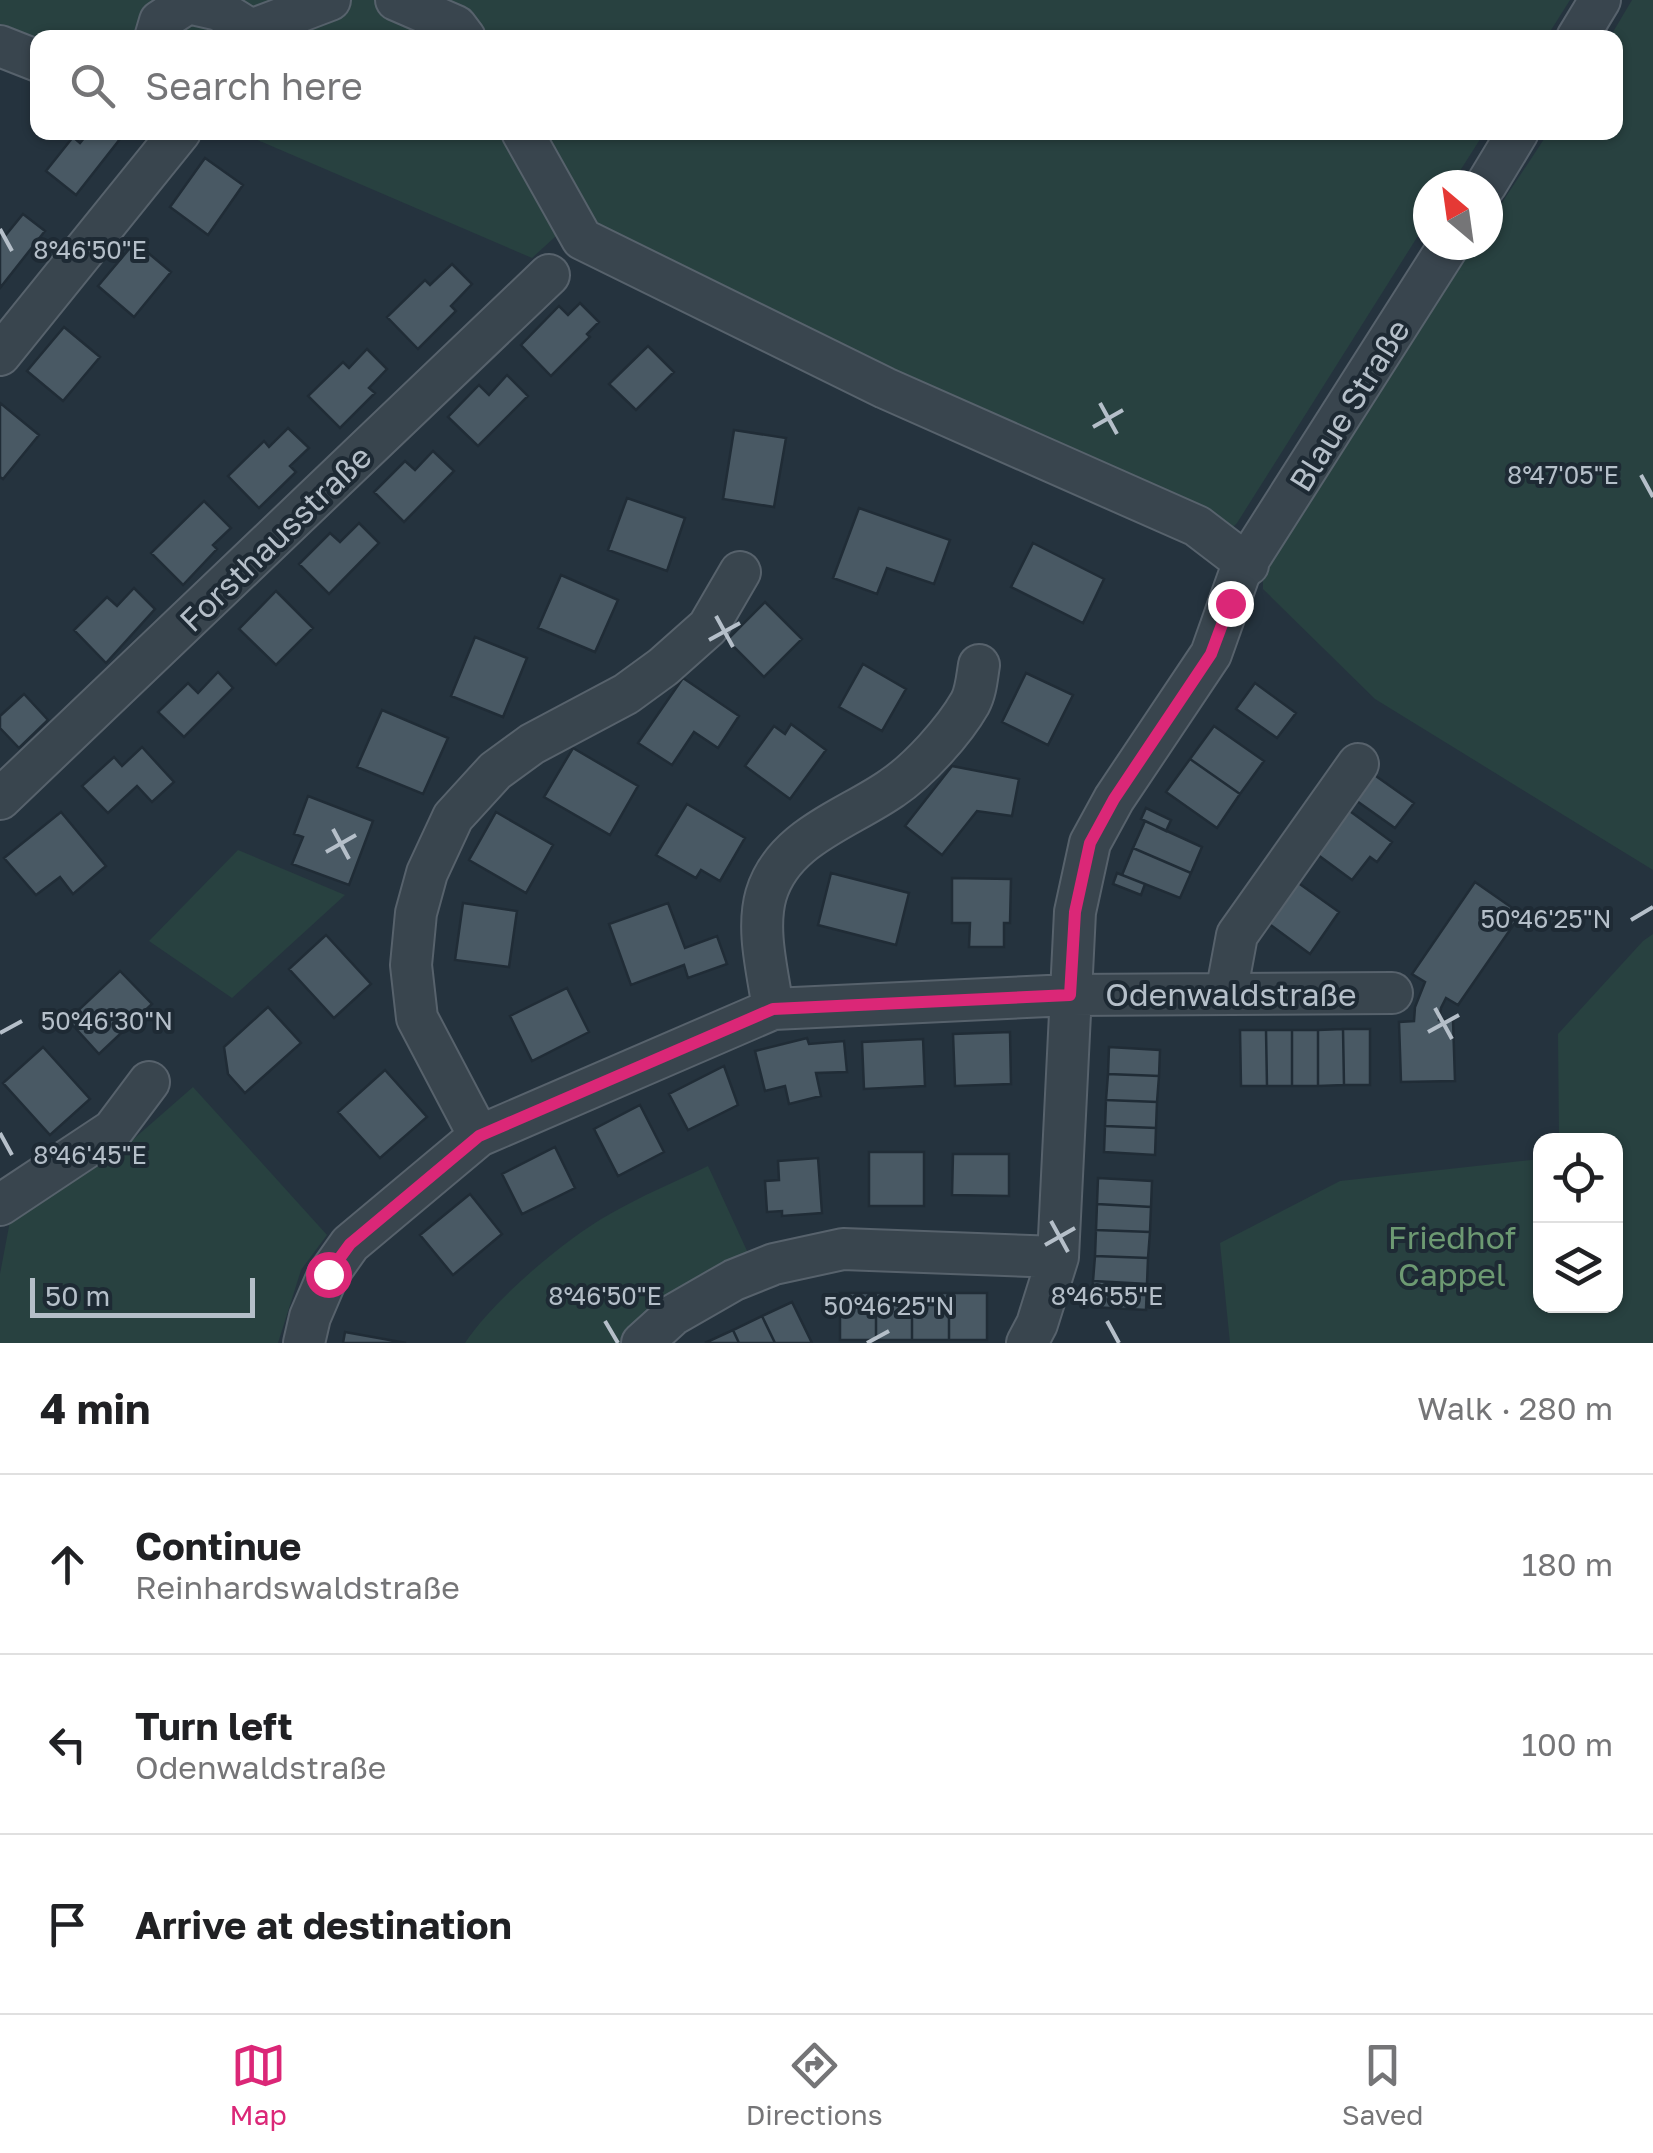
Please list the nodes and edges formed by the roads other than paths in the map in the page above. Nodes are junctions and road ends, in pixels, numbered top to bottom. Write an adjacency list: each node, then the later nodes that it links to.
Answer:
1 (330, 0): 6 (street)
2 (396, 0): 7 (street)
3 (1600, 0): 8 (street)
4 (157, 30): 5 (street)
5 (243, 30)
6 (258, 30)
7 (459, 30)
8 (1582, 30)
9 (0, 46): 10 (street)
10 (30, 58)
11 (174, 140): 17 (street)
12 (526, 140): 18 (street)
13 (1513, 140): 14 (street)
14 (1495, 170)
15 (1440, 260): 18 (street, Blaue Straße)
16 (549, 276): 22 (street, Forsthausstraße)
17 (0, 355)
18 (1248, 564): 25 (street, Odenwaldstraße)
19 (740, 572): 28 (street)
20 (979, 666): 26 (street)
21 (1358, 764): 24 (street)
22 (0, 800)
23 (1392, 992): 24 (street, Odenwaldstraße)
24 (1226, 994): 25 (street, Odenwaldstraße)
25 (1070, 995): 26 (street); 30 (street, Odenwaldstraße)
26 (773, 1009): 28 (street)
27 (149, 1082): 29 (street)
28 (479, 1136): 31 (street)
29 (0, 1205)
30 (1058, 1257): 32 (street); 33 (street, Odenwaldstraße)
31 (304, 1343)
32 (642, 1343)
33 (1027, 1343)

